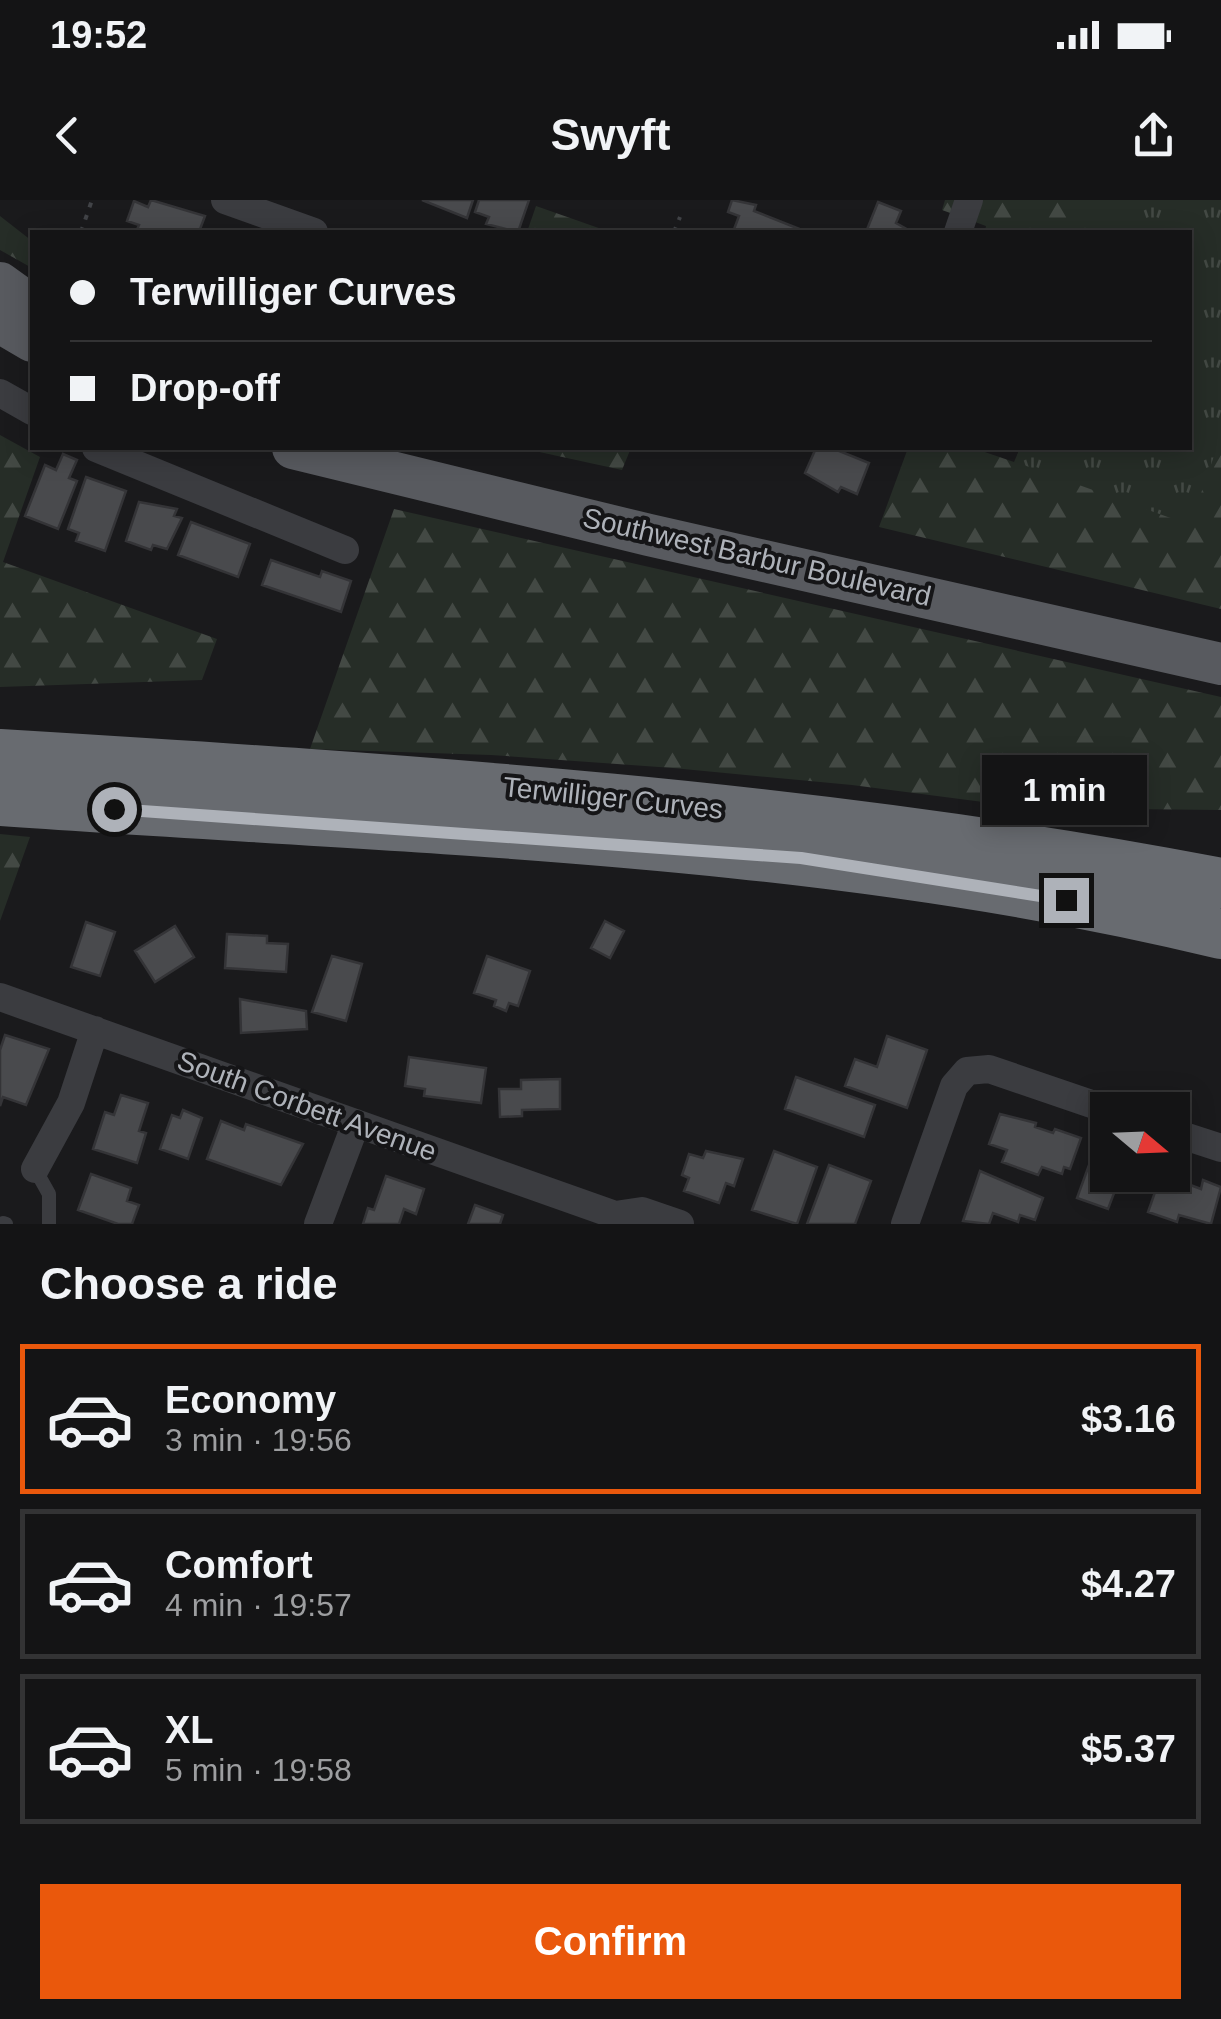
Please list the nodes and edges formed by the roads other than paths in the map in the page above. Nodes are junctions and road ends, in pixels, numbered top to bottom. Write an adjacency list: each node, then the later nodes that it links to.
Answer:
1 (224, 200): 3 (street)
2 (970, 200): 4 (street)
3 (308, 230)
4 (959, 230)
5 (0, 283): 6 (main road)
6 (30, 305)
7 (0, 322): 8 (main road)
8 (30, 340)
9 (0, 394): 10 (street)
10 (30, 410)
11 (101, 450): 13 (street)
12 (302, 450): 14 (main road, Southwest Barbur Boulevard)
13 (345, 550)
14 (1221, 664)
15 (0, 754): 17 (highway, Terwilliger Curves)
16 (0, 801): 18 (highway, Terwilliger Curves)
17 (1221, 882)
18 (1221, 934)
19 (0, 997): 20 (street, South Corbett Avenue)
20 (94, 1030): 22 (street, South Corbett Avenue); 25 (street)
21 (1090, 1103): 30 (street)
22 (356, 1123): 26 (street, South Corbett Avenue); 28 (street)
23 (1190, 1138): 24 (street)
24 (1221, 1148)
25 (35, 1169): 27 (lane)
26 (618, 1220): 29 (street, South Corbett Avenue)
27 (49, 1224)
28 (318, 1224)
29 (680, 1224)
30 (904, 1224)

